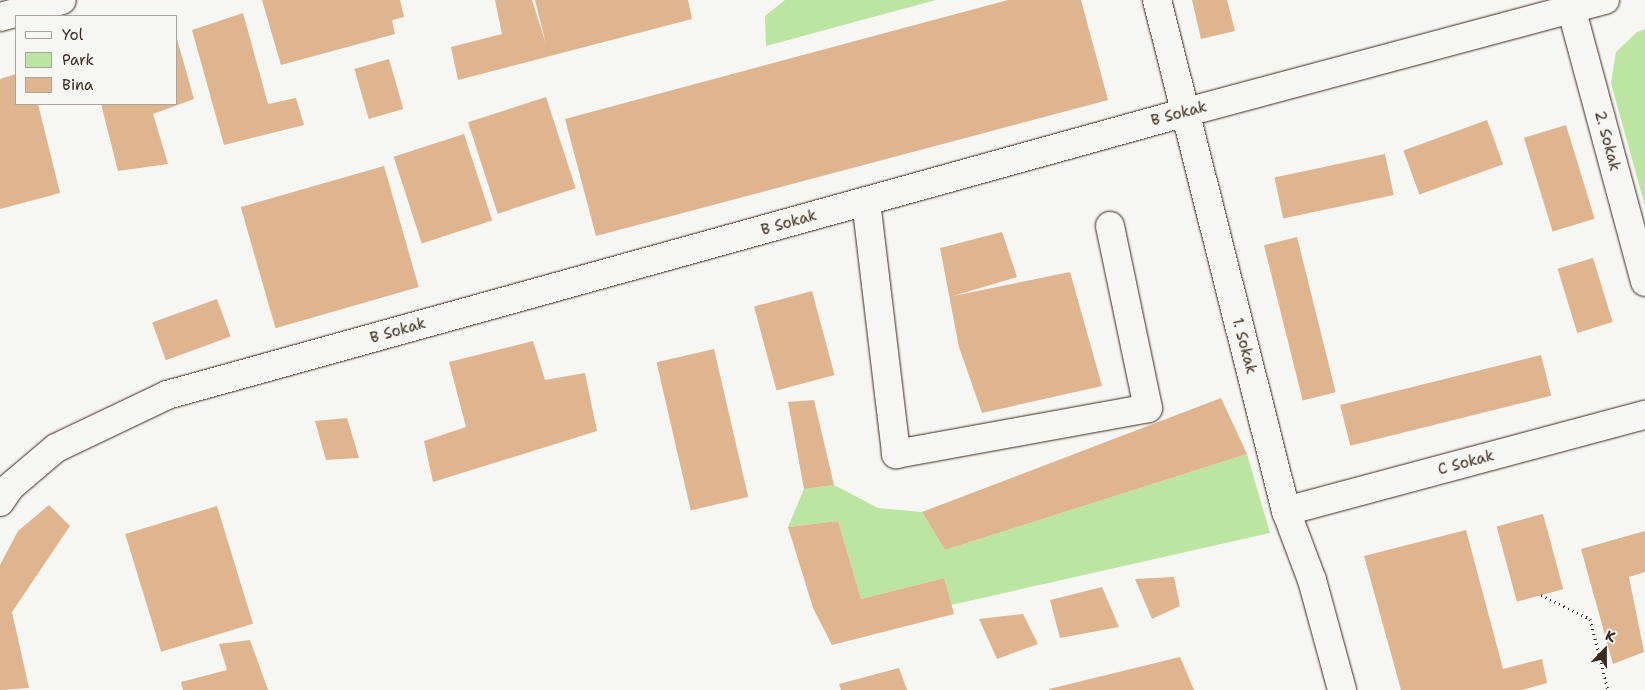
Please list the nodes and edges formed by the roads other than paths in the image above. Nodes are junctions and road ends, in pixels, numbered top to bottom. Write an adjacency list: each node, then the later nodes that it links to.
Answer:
1 (62, 0): 5 (lane)
2 (1157, 0): 6 (lane, 1. Sokak)
3 (1605, 0): 4 (lane, B Sokak)
4 (1570, 5): 6 (lane, B Sokak); 9 (lane, 2. Sokak)
5 (0, 17)
6 (1183, 113): 7 (lane, B Sokak); 12 (lane, 1. Sokak)
7 (866, 201): 8 (lane); 11 (lane, B Sokak)
8 (1110, 226)
9 (1645, 282)
10 (1645, 415): 12 (lane, C Sokak)
11 (0, 502)
12 (1286, 511): 13 (lane, 1. Sokak)
13 (1342, 690)

